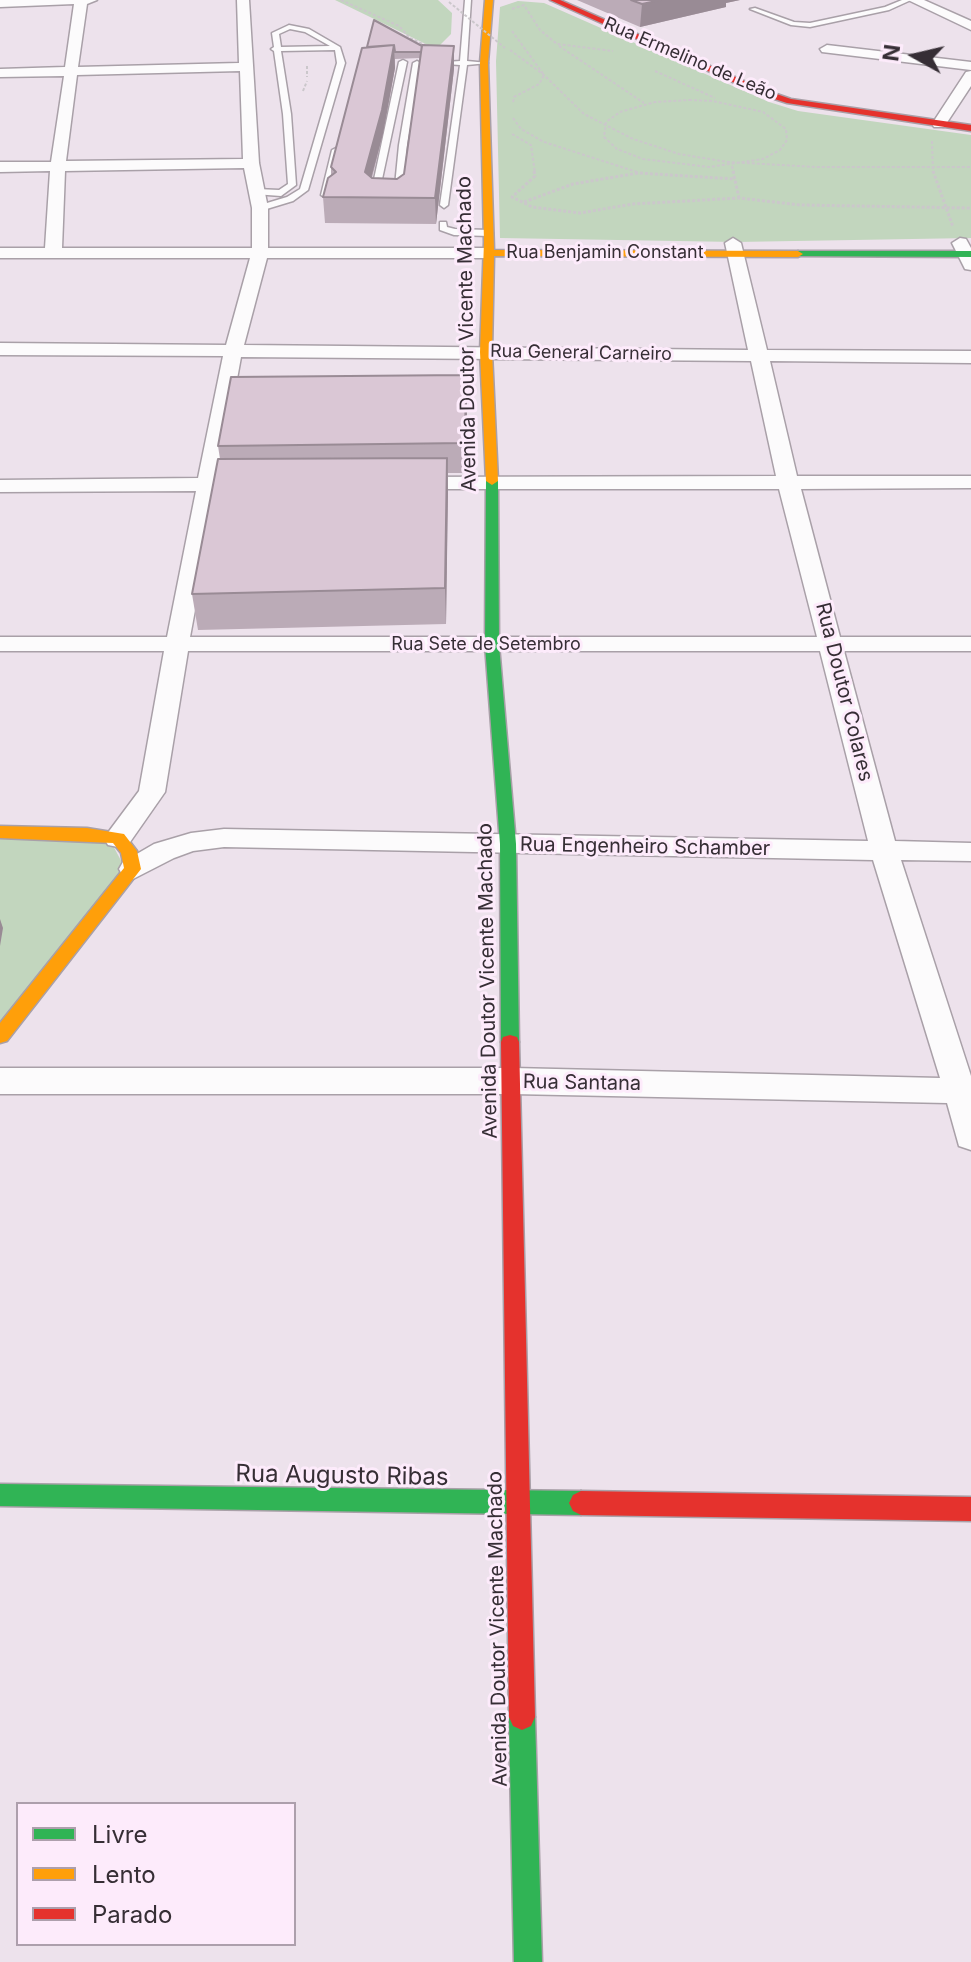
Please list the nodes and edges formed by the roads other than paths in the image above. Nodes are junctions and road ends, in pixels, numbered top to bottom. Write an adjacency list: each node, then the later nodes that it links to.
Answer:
1 (81, 0): 2 (street); 9 (street); 23 (street)
2 (91, 0)
3 (243, 0): 21 (street)
4 (468, 0): 18 (lane)
5 (554, 0): 25 (main road, Rua Ermelino de Leão)
6 (908, 0): 10 (lane)
7 (914, 0): 11 (street)
8 (494, 1): 19 (main road, Avenida Doutor Vicente Machado)
9 (0, 3)
10 (753, 9)
11 (971, 26)
12 (338, 48): 13 (lane); 13 (lane); 34 (lane)
13 (275, 49): 31 (lane)
14 (827, 49): 20 (street)
15 (403, 62): 16 (lane); 17 (lane); 17 (lane)
16 (392, 63)
17 (417, 63): 18 (lane)
18 (464, 63): 19 (lane); 33 (lane)
19 (484, 63): 36 (main road, Avenida Doutor Vicente Machado)
20 (971, 66)
21 (245, 67): 23 (street); 28 (street)
22 (0, 73): 23 (street)
23 (71, 73): 29 (street)
24 (971, 75): 25 (street)
25 (939, 124): 26 (main road, Rua Ermelino de Leão)
26 (971, 128)
27 (338, 144): 32 (lane)
28 (251, 163): 29 (street); 31 (street)
29 (58, 166): 30 (street); 41 (street)
30 (0, 167)
31 (257, 192): 34 (street)
32 (331, 198)
33 (443, 201)
34 (260, 208): 37 (street)
35 (443, 224): 36 (lane)
36 (489, 243): 37 (street, Rua Benjamin Constant); 38 (main road, Rua Benjamin Constant); 44 (main road, Avenida Doutor Vicente Machado)
37 (260, 246): 41 (street, Rua Benjamin Constant); 43 (street)
38 (734, 248): 39 (main road, Rua Benjamin Constant); 45 (street, Rua Doutor Colares)
39 (968, 252)
40 (0, 253): 41 (street, Rua Benjamin Constant)
41 (53, 253)
42 (0, 349): 43 (street, Rua General Carneiro)
43 (233, 352): 44 (street, Rua General Carneiro); 51 (street)
44 (486, 352): 45 (street, Rua General Carneiro); 50 (main road, Avenida Doutor Vicente Machado)
45 (759, 355): 46 (street, Rua General Carneiro); 47 (street, Rua Doutor Colares)
46 (971, 357)
47 (788, 481): 48 (street); 50 (street); 54 (street, Rua Doutor Colares)
48 (971, 482)
49 (382, 483): 50 (street)
50 (492, 483): 58 (main road, Avenida Doutor Vicente Machado)
51 (208, 484): 52 (street); 53 (street); 57 (street)
52 (271, 484)
53 (0, 486)
54 (832, 643): 56 (street, Rua Sete de Setembro); 58 (street, Rua Sete de Setembro); 62 (street, Rua Doutor Colares)
55 (0, 644): 57 (street, Rua Sete de Setembro)
56 (971, 644)
57 (177, 645): 58 (street, Rua Sete de Setembro); 60 (street)
58 (492, 645): 61 (main road, Avenida Doutor Vicente Machado)
59 (0, 832): 60 (main road)
60 (118, 838): 64 (main road)
61 (508, 844): 62 (street, Rua Engenheiro Schamber); 64 (street, Rua Engenheiro Schamber); 67 (main road, Avenida Doutor Vicente Machado)
62 (884, 851): 63 (street, Rua Engenheiro Schamber); 68 (street, Rua Doutor Colares)
63 (971, 852)
64 (133, 869): 65 (main road)
65 (0, 1036)
66 (0, 1081): 67 (street, Rua Santana)
67 (513, 1081): 68 (street, Rua Santana); 71 (main road, Avenida Doutor Vicente Machado)
68 (966, 1091): 69 (street, Rua Doutor Colares)
69 (971, 1137)
70 (0, 1495): 71 (main road, Rua Augusto Ribas)
71 (516, 1503): 72 (main road, Rua Augusto Ribas); 73 (main road, Avenida Doutor Vicente Machado)
72 (971, 1509)
73 (528, 1962)

